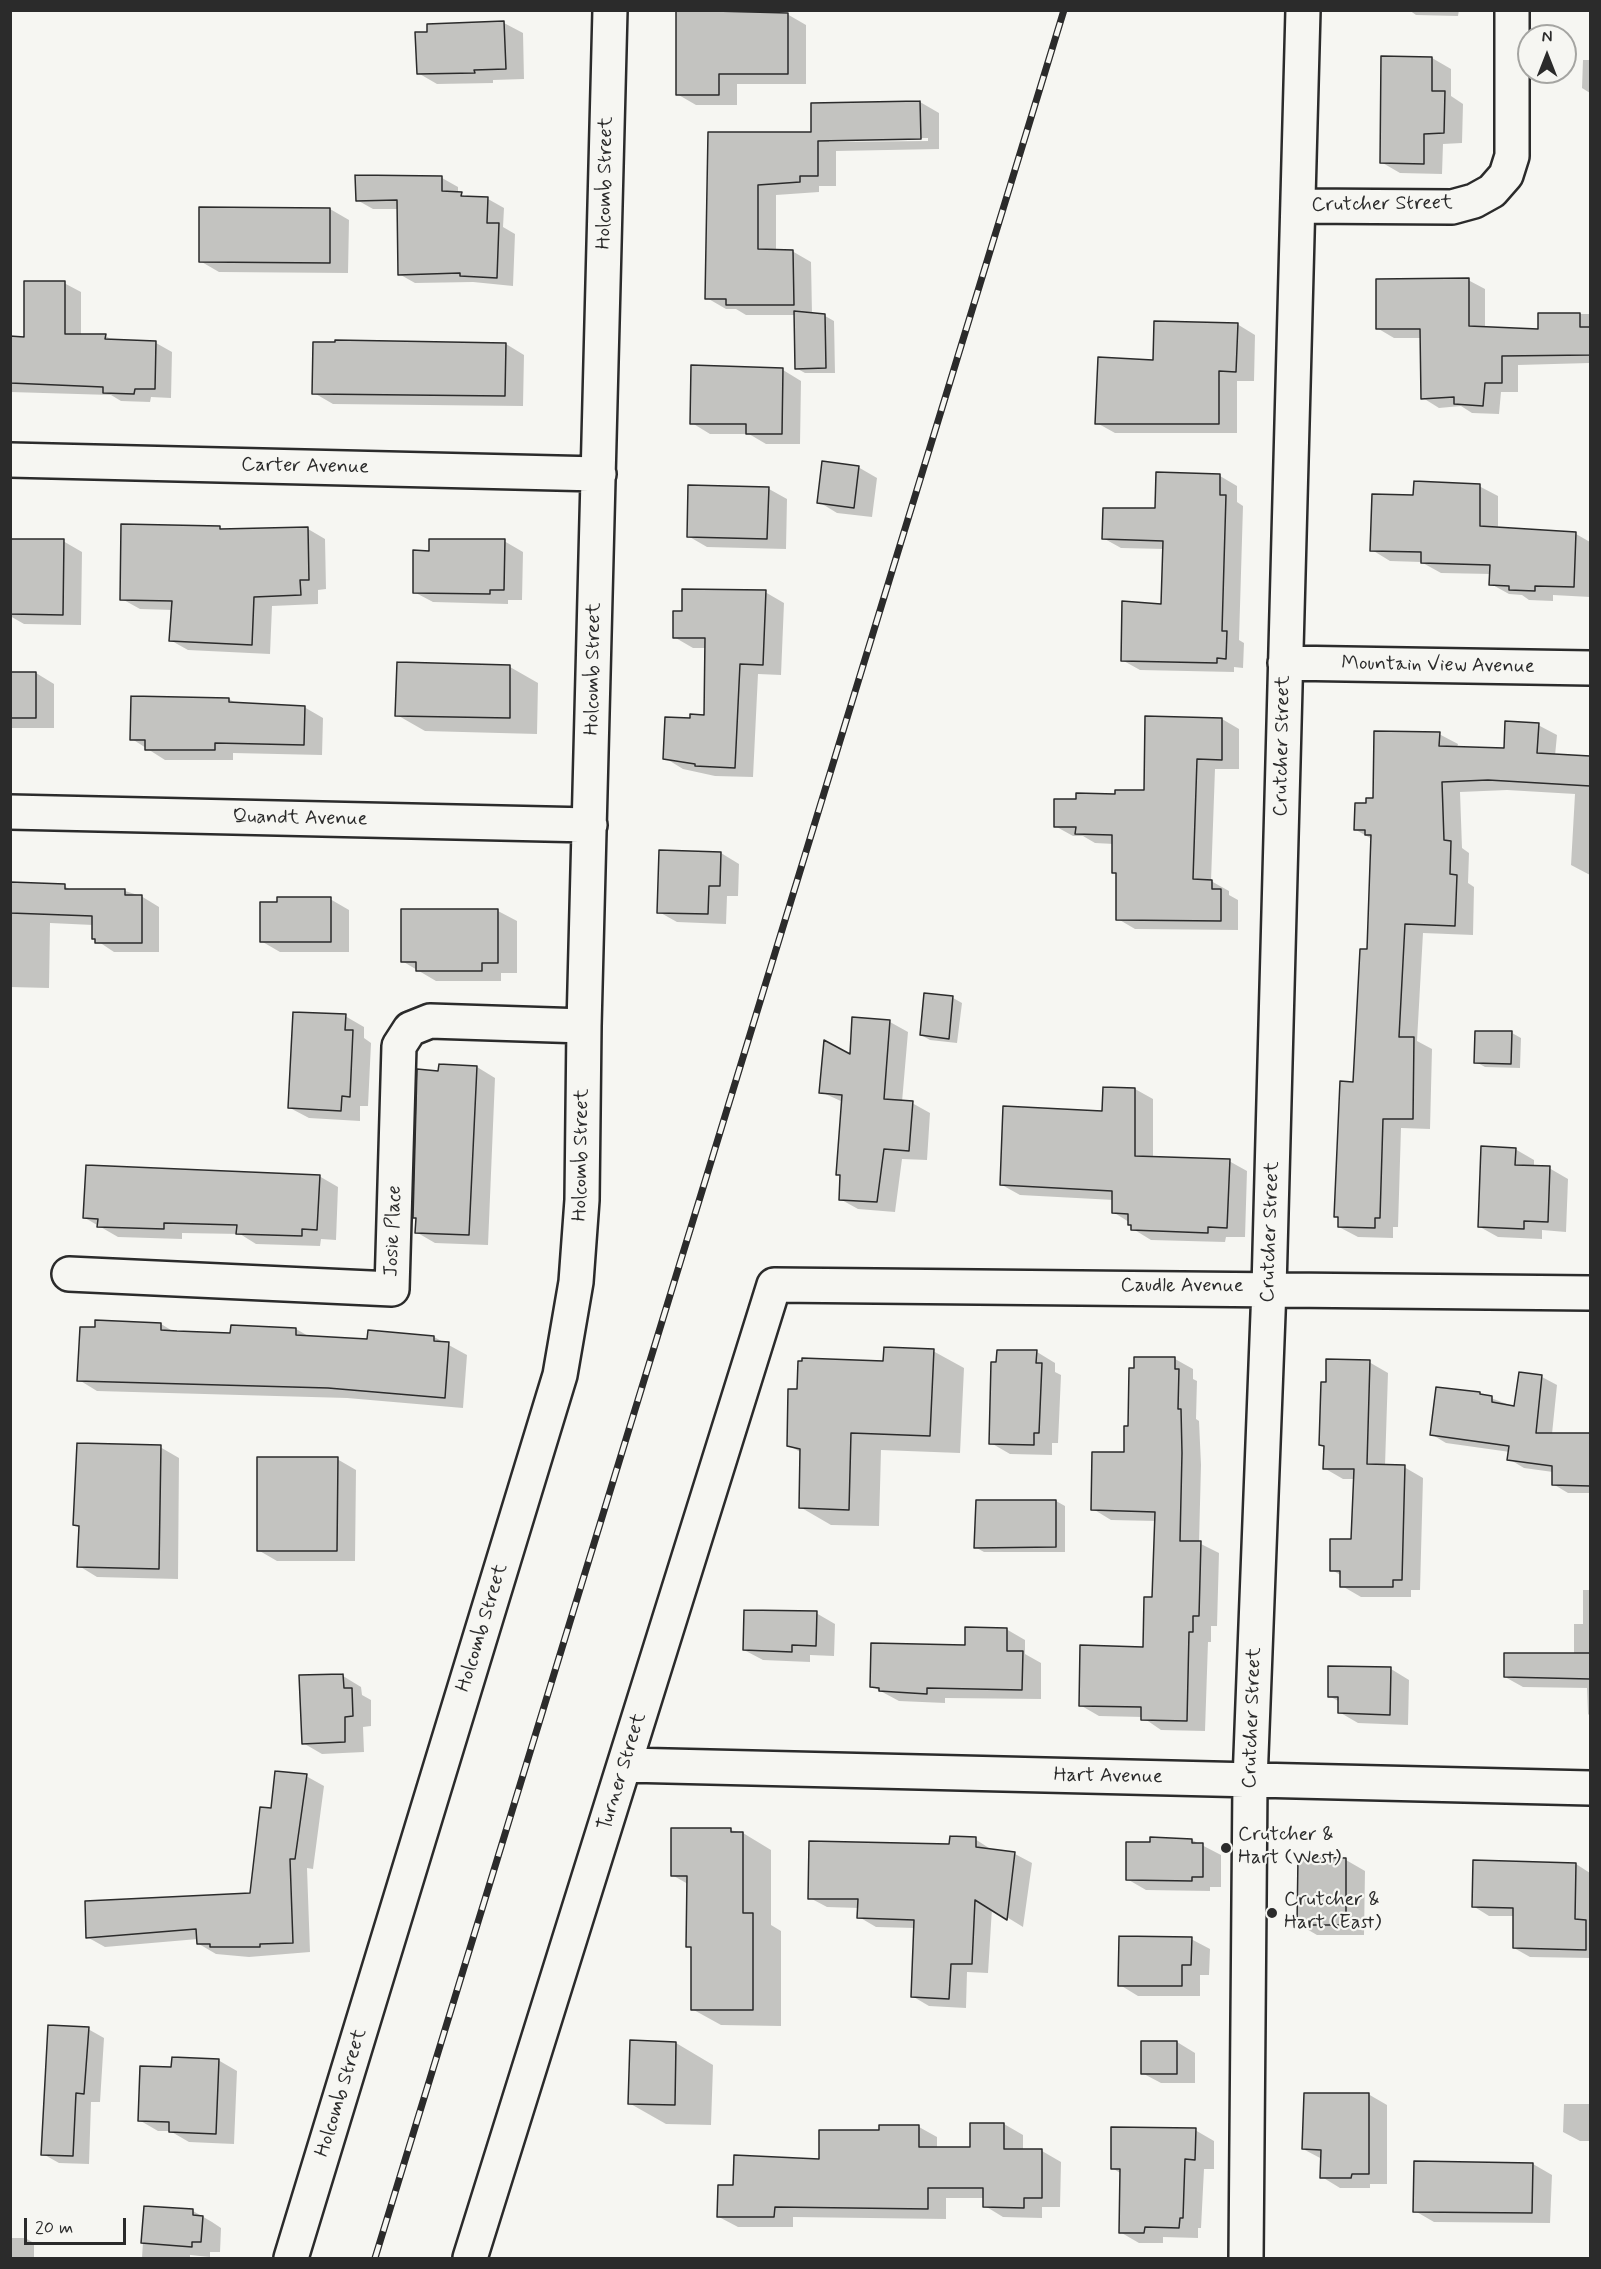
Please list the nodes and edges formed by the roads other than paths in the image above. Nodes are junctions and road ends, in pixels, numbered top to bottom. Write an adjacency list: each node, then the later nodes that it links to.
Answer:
1 (610, 10): 6 (street, Holcomb Street)
2 (1303, 10): 4 (street, Crutcher Street)
3 (1512, 10): 4 (street, Crutcher Street)
4 (1298, 206): 7 (street, Crutcher Street)
5 (10, 460): 6 (street, Carter Avenue)
6 (599, 474): 10 (street, Holcomb Street)
7 (1285, 663): 8 (street, Mountain View Avenue); 14 (street, Crutcher Street)
8 (1590, 668)
9 (10, 812): 10 (street, Quandt Avenue)
10 (590, 825): 11 (street, Holcomb Street)
11 (584, 1026): 12 (street, Josie Place); 19 (street, Holcomb Street)
12 (69, 1274)
13 (774, 1285): 14 (street, Caudle Avenue); 16 (street, Turner Street)
14 (1269, 1288): 15 (street, Caudle Avenue); 17 (street, Crutcher Street)
15 (1590, 1293)
16 (626, 1765): 17 (street, Hart Avenue); 20 (street, Turner Street)
17 (1250, 1781): 18 (street, Hart Avenue); 21 (street, Crutcher Street)
18 (1590, 1788)
19 (291, 2259)
20 (470, 2259)
21 (1246, 2259)

